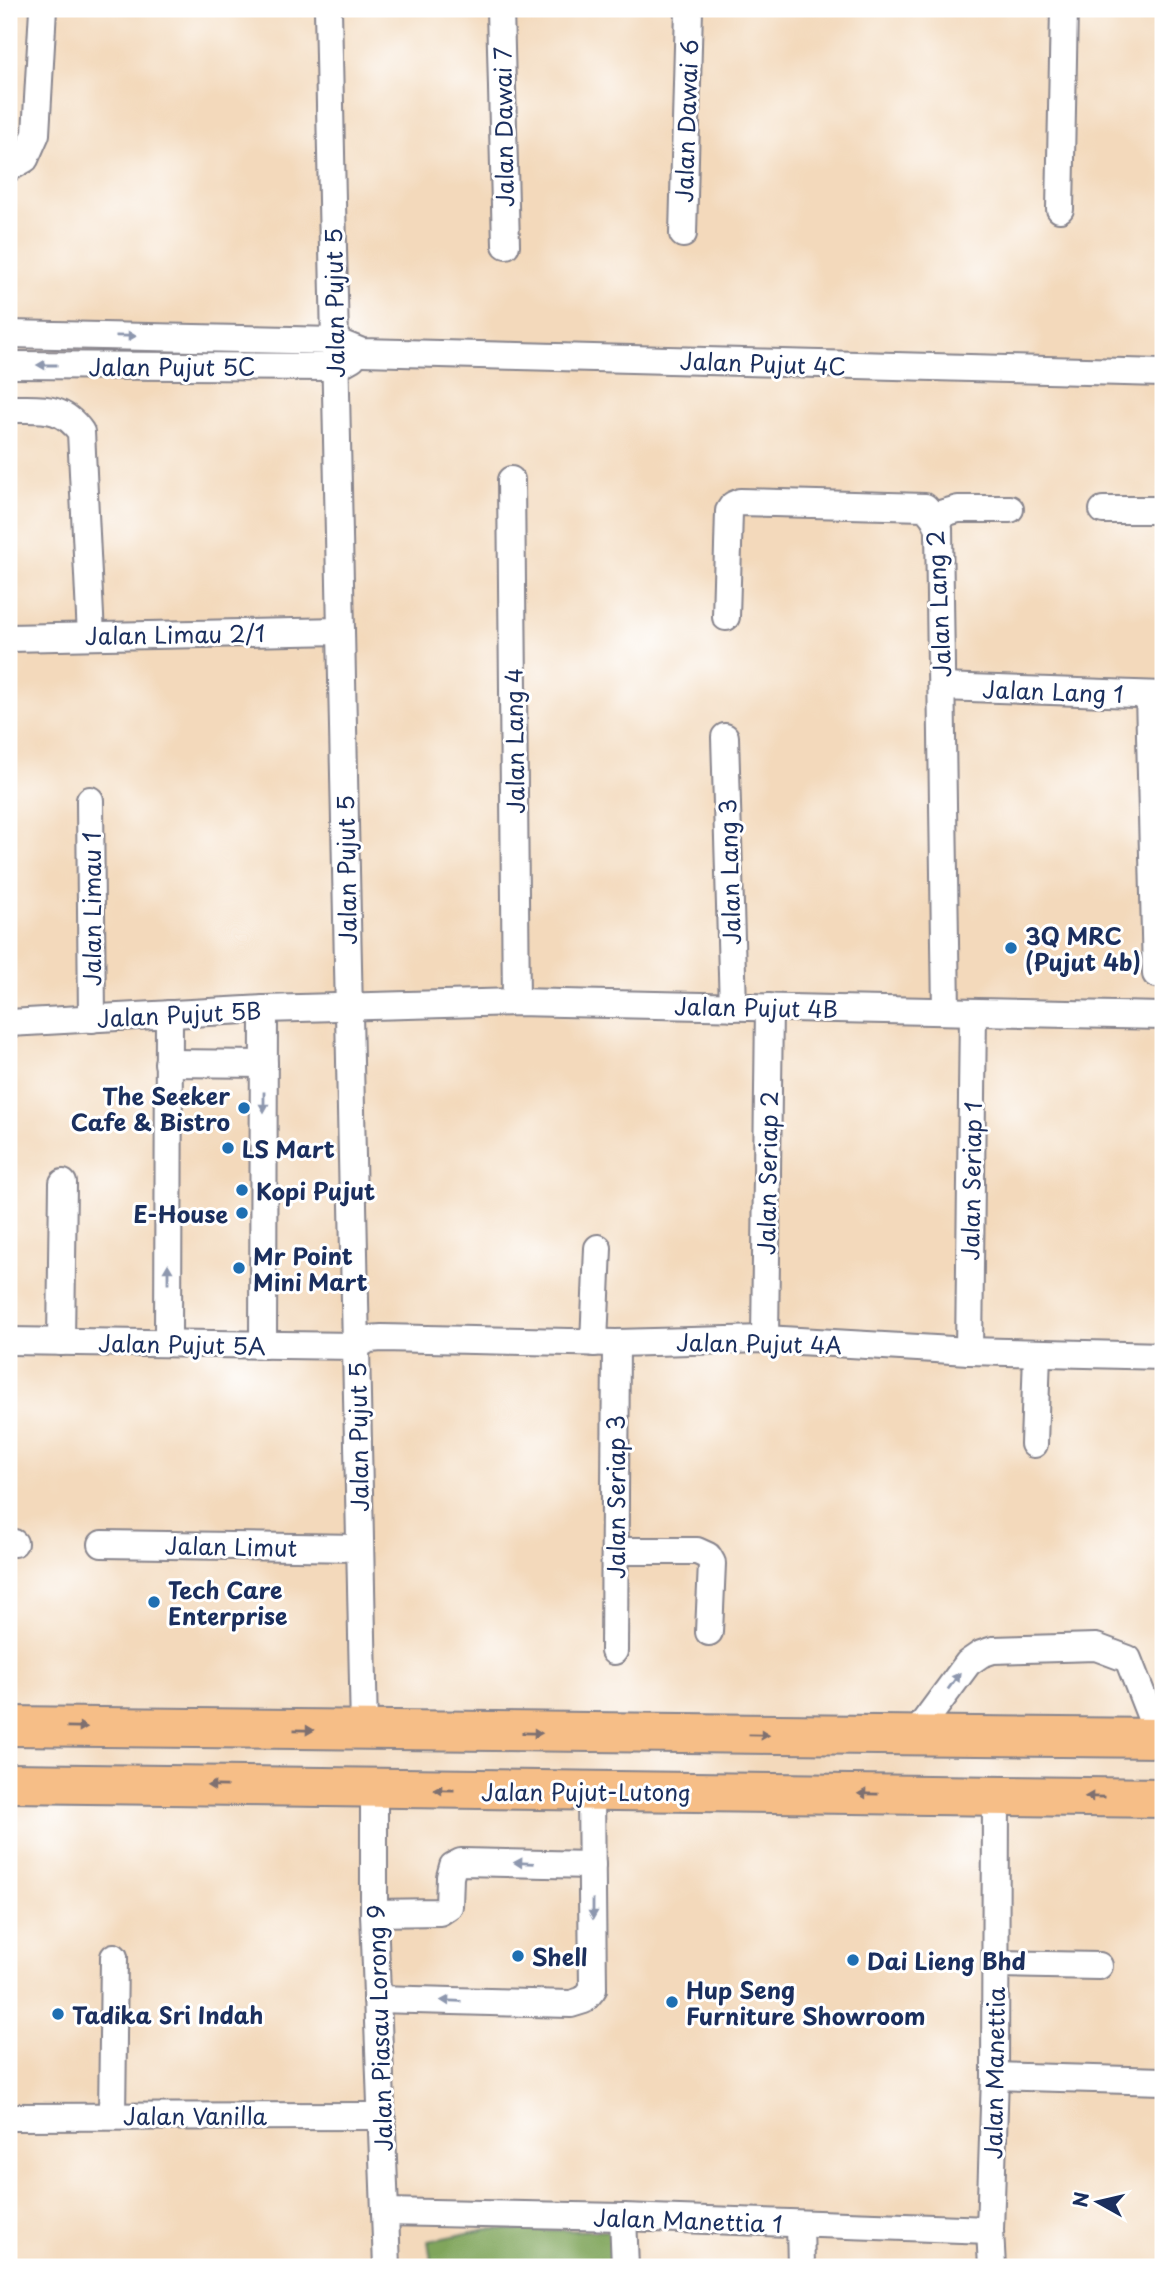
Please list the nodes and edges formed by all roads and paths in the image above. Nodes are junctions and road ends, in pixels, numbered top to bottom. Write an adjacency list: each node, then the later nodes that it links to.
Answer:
1 (43, 9): 6 (street)
2 (328, 9): 11 (street, Jalan Pujut 5)
3 (500, 9): 9 (street, Jalan Dawai 7)
4 (689, 9): 8 (street, Jalan Dawai 6)
5 (1064, 9): 7 (street)
6 (9, 168)
7 (1060, 209)
8 (683, 234)
9 (506, 245)
10 (9, 334): 11 (street, Jalan Pujut 5C, one-way to 11)
11 (336, 354): 12 (street, Jalan Pujut 5C, one-way to 12); 13 (street, Jalan Pujut 4C); 21 (street, Jalan Pujut 5)
12 (9, 365)
13 (1163, 373)
14 (9, 409): 22 (street)
15 (511, 480): 29 (street, Jalan Lang 4)
16 (1010, 509): 19 (street)
17 (1103, 510): 18 (street)
18 (1163, 510)
19 (933, 516): 20 (street, Jalan Lang 2); 24 (street, Jalan Lang 2)
20 (726, 617)
21 (341, 631): 22 (street, Jalan Limau 2/1); 30 (street, Jalan Pujut 5)
22 (91, 636): 23 (street, Jalan Limau 2/1)
23 (9, 638)
24 (942, 687): 25 (street, Jalan Lang 1); 34 (street, Jalan Lang 2)
25 (1156, 695): 28 (street)
26 (725, 737): 31 (street, Jalan Lang 3)
27 (90, 800): 38 (street, Jalan Limau 1)
28 (1156, 974)
29 (516, 1002): 30 (street, Jalan Pujut 4B); 31 (street, Jalan Pujut 4B)
30 (349, 1006): 33 (street, Jalan Pujut 5B); 50 (street, Jalan Pujut 5)
31 (733, 1007): 32 (street, Jalan Pujut 4B)
32 (769, 1007): 34 (street, Jalan Pujut 4B); 44 (street, Jalan Seriap 2)
33 (264, 1009): 36 (street, Jalan Pujut 5B); 41 (street)
34 (946, 1011): 35 (street, Jalan Pujut 4B)
35 (973, 1012): 37 (street, Jalan Pujut 4B); 51 (street, Jalan Seriap 1)
36 (169, 1014): 38 (street, Jalan Pujut 5B); 40 (street)
37 (1163, 1016)
38 (92, 1019): 39 (street, Jalan Pujut 5B)
39 (9, 1023)
40 (168, 1063): 41 (street); 47 (street, one-way to 40)
41 (264, 1064): 49 (street, one-way to 49)
42 (64, 1183): 46 (street)
43 (597, 1248): 48 (street, Jalan Seriap 3)
44 (765, 1339): 48 (street, Jalan Pujut 4A); 51 (street, Jalan Pujut 4A)
45 (9, 1341): 46 (street, Jalan Pujut 5A)
46 (61, 1342): 47 (street, Jalan Pujut 5A)
47 (168, 1342): 49 (street, Jalan Pujut 5A)
48 (605, 1343): 50 (street, Jalan Pujut 4A); 57 (street, Jalan Seriap 3)
49 (263, 1345): 50 (street, Jalan Pujut 5A)
50 (356, 1346): 56 (street, Jalan Pujut 5)
51 (969, 1351): 52 (street, Jalan Pujut 4A)
52 (1037, 1353): 53 (street, Jalan Pujut 4A); 54 (street)
53 (1163, 1356)
54 (1034, 1444)
55 (102, 1545): 56 (street, Jalan Limut)
56 (360, 1548): 61 (street, Jalan Pujut 5)
57 (615, 1551): 58 (street); 59 (street, Jalan Seriap 3)
58 (709, 1632)
59 (614, 1651)
60 (9, 1726): 61 (highway, one-way to 61)
61 (364, 1731): 62 (highway, one-way to 62)
62 (914, 1736): 63 (highway); 63 (street, one-way to 63)
63 (1161, 1738)
64 (9, 1783): 65 (highway, Jalan Pujut-Lutong, one-way to 64)
65 (374, 1788): 66 (highway, Jalan Pujut-Lutong, one-way to 65); 70 (street, Jalan Piasau Lorong 9)
66 (591, 1792): 67 (highway, Jalan Pujut-Lutong, one-way to 66); 69 (street)
67 (996, 1795): 68 (highway, Jalan Pujut-Lutong, one-way to 67); 72 (street, Jalan Manettia)
68 (1163, 1798)
69 (592, 1865): 70 (street, one-way to 70); 74 (street, one-way to 74)
70 (374, 1913): 74 (street, Jalan Piasau Lorong 9)
71 (114, 1957): 78 (street)
72 (996, 1964): 73 (street); 75 (street, Jalan Manettia)
73 (1099, 1966)
74 (377, 1999): 79 (street, Jalan Piasau Lorong 9)
75 (995, 2076): 76 (street); 83 (street, Jalan Manettia)
76 (1163, 2081)
77 (9, 2116): 78 (street, Jalan Vanilla)
78 (112, 2116): 79 (street, Jalan Vanilla)
79 (382, 2116): 80 (street, Jalan Piasau Lorong 9)
80 (385, 2212): 81 (street, Jalan Manettia 1); 84 (street, Jalan Piasau Lorong 9)
81 (623, 2217): 82 (street, Jalan Manettia 1); 85 (street)
82 (800, 2224): 83 (street, Jalan Manettia 1); 86 (street)
83 (990, 2230): 87 (street, Jalan Manettia)
84 (387, 2267)
85 (625, 2267)
86 (801, 2267)
87 (992, 2267)

